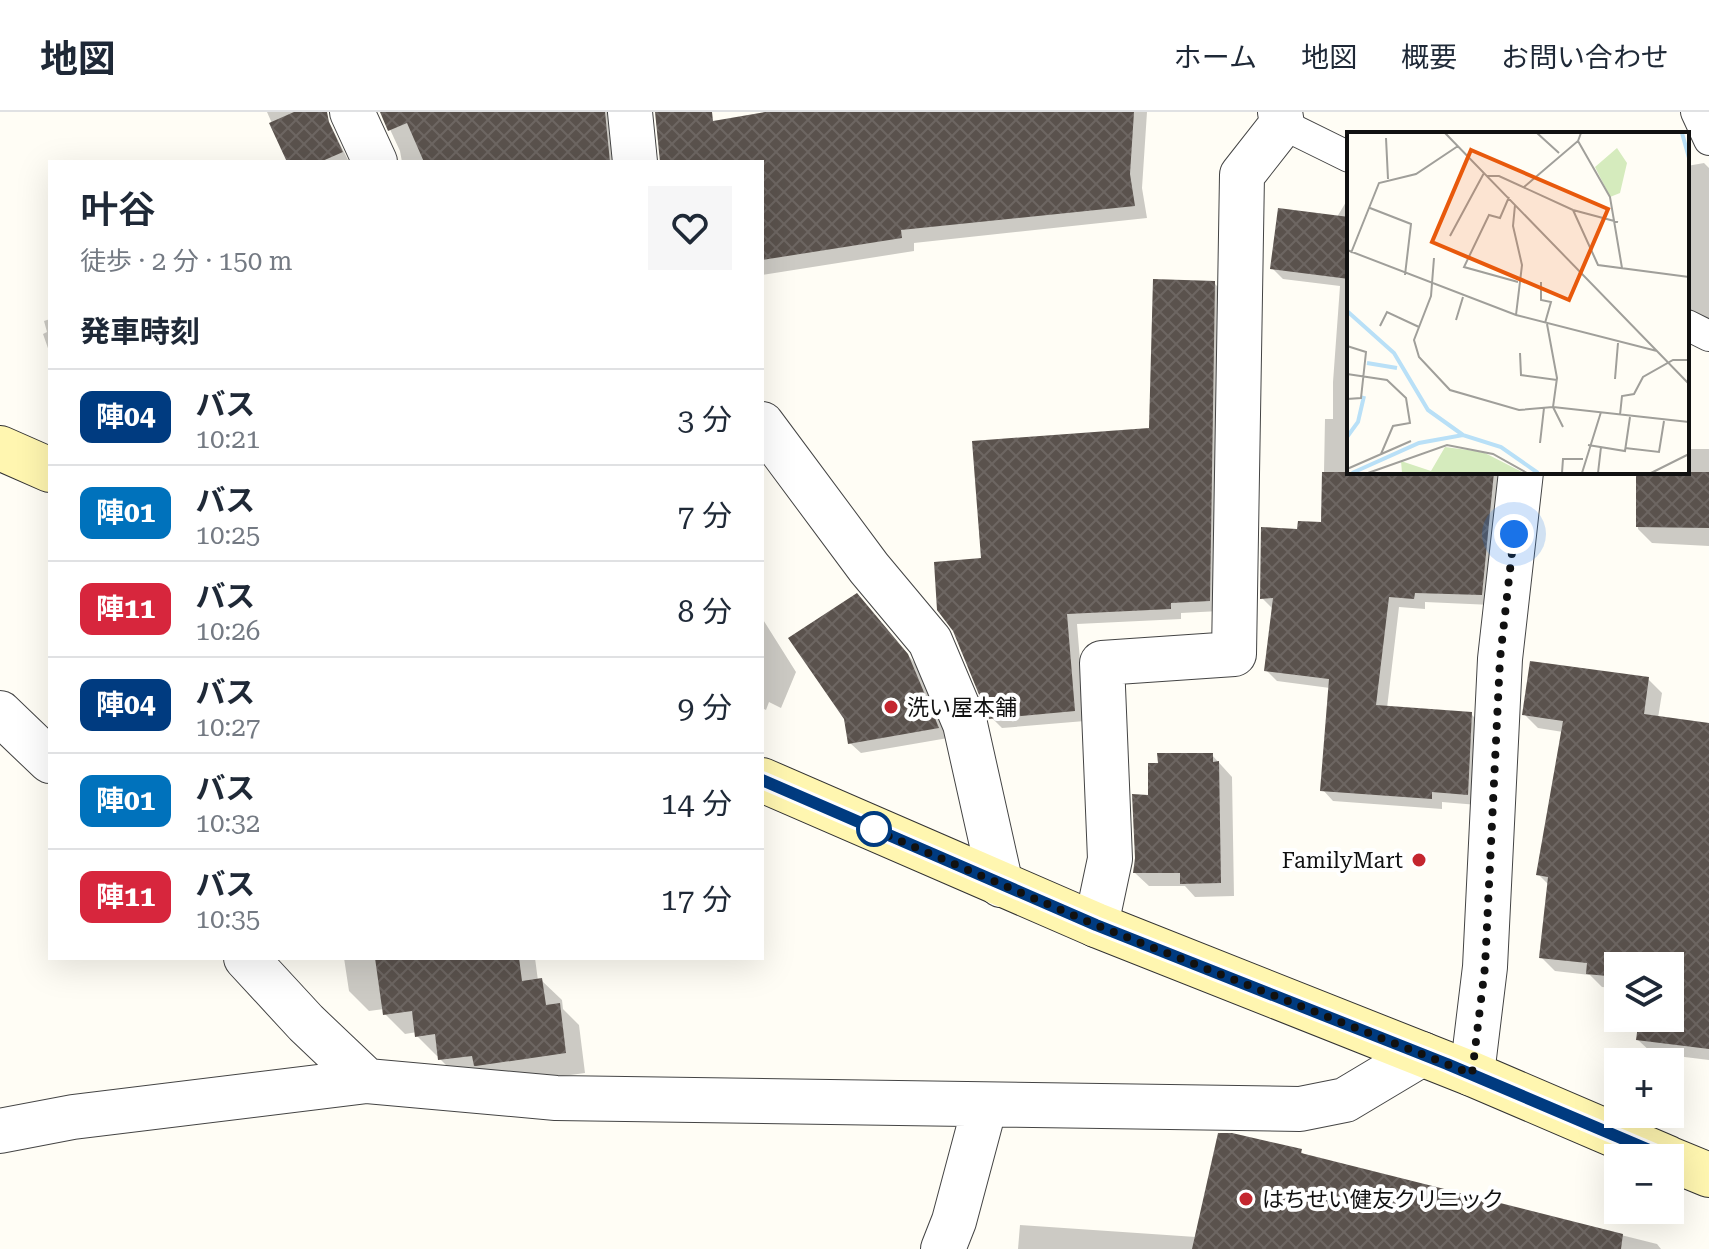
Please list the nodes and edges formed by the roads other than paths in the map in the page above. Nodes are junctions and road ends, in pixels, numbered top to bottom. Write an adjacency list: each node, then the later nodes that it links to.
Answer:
1 (352, 112): 7 (street)
2 (630, 112): 8 (street)
3 (1696, 112): 5 (lane)
4 (1281, 118): 6 (lane); 19 (street)
5 (1709, 140)
6 (1347, 156)
7 (374, 160)
8 (635, 160)
9 (1689, 326): 10 (lane)
10 (1709, 336)
11 (764, 427): 18 (street)
12 (0, 448): 13 (main road)
13 (48, 469)
14 (1521, 474): 22 (street)
15 (0, 713): 16 (street)
16 (48, 759)
17 (764, 781): 18 (main road)
18 (1001, 885): 19 (main road)
19 (1096, 925): 21 (main road)
20 (248, 960): 23 (street)
21 (1422, 1054): 22 (main road); 24 (street)
22 (1472, 1074): 26 (main road)
23 (367, 1081): 24 (street); 25 (street)
24 (985, 1105): 29 (street)
25 (0, 1131)
26 (1636, 1144)
27 (1684, 1164): 28 (main road)
28 (1709, 1175)
29 (943, 1249)

